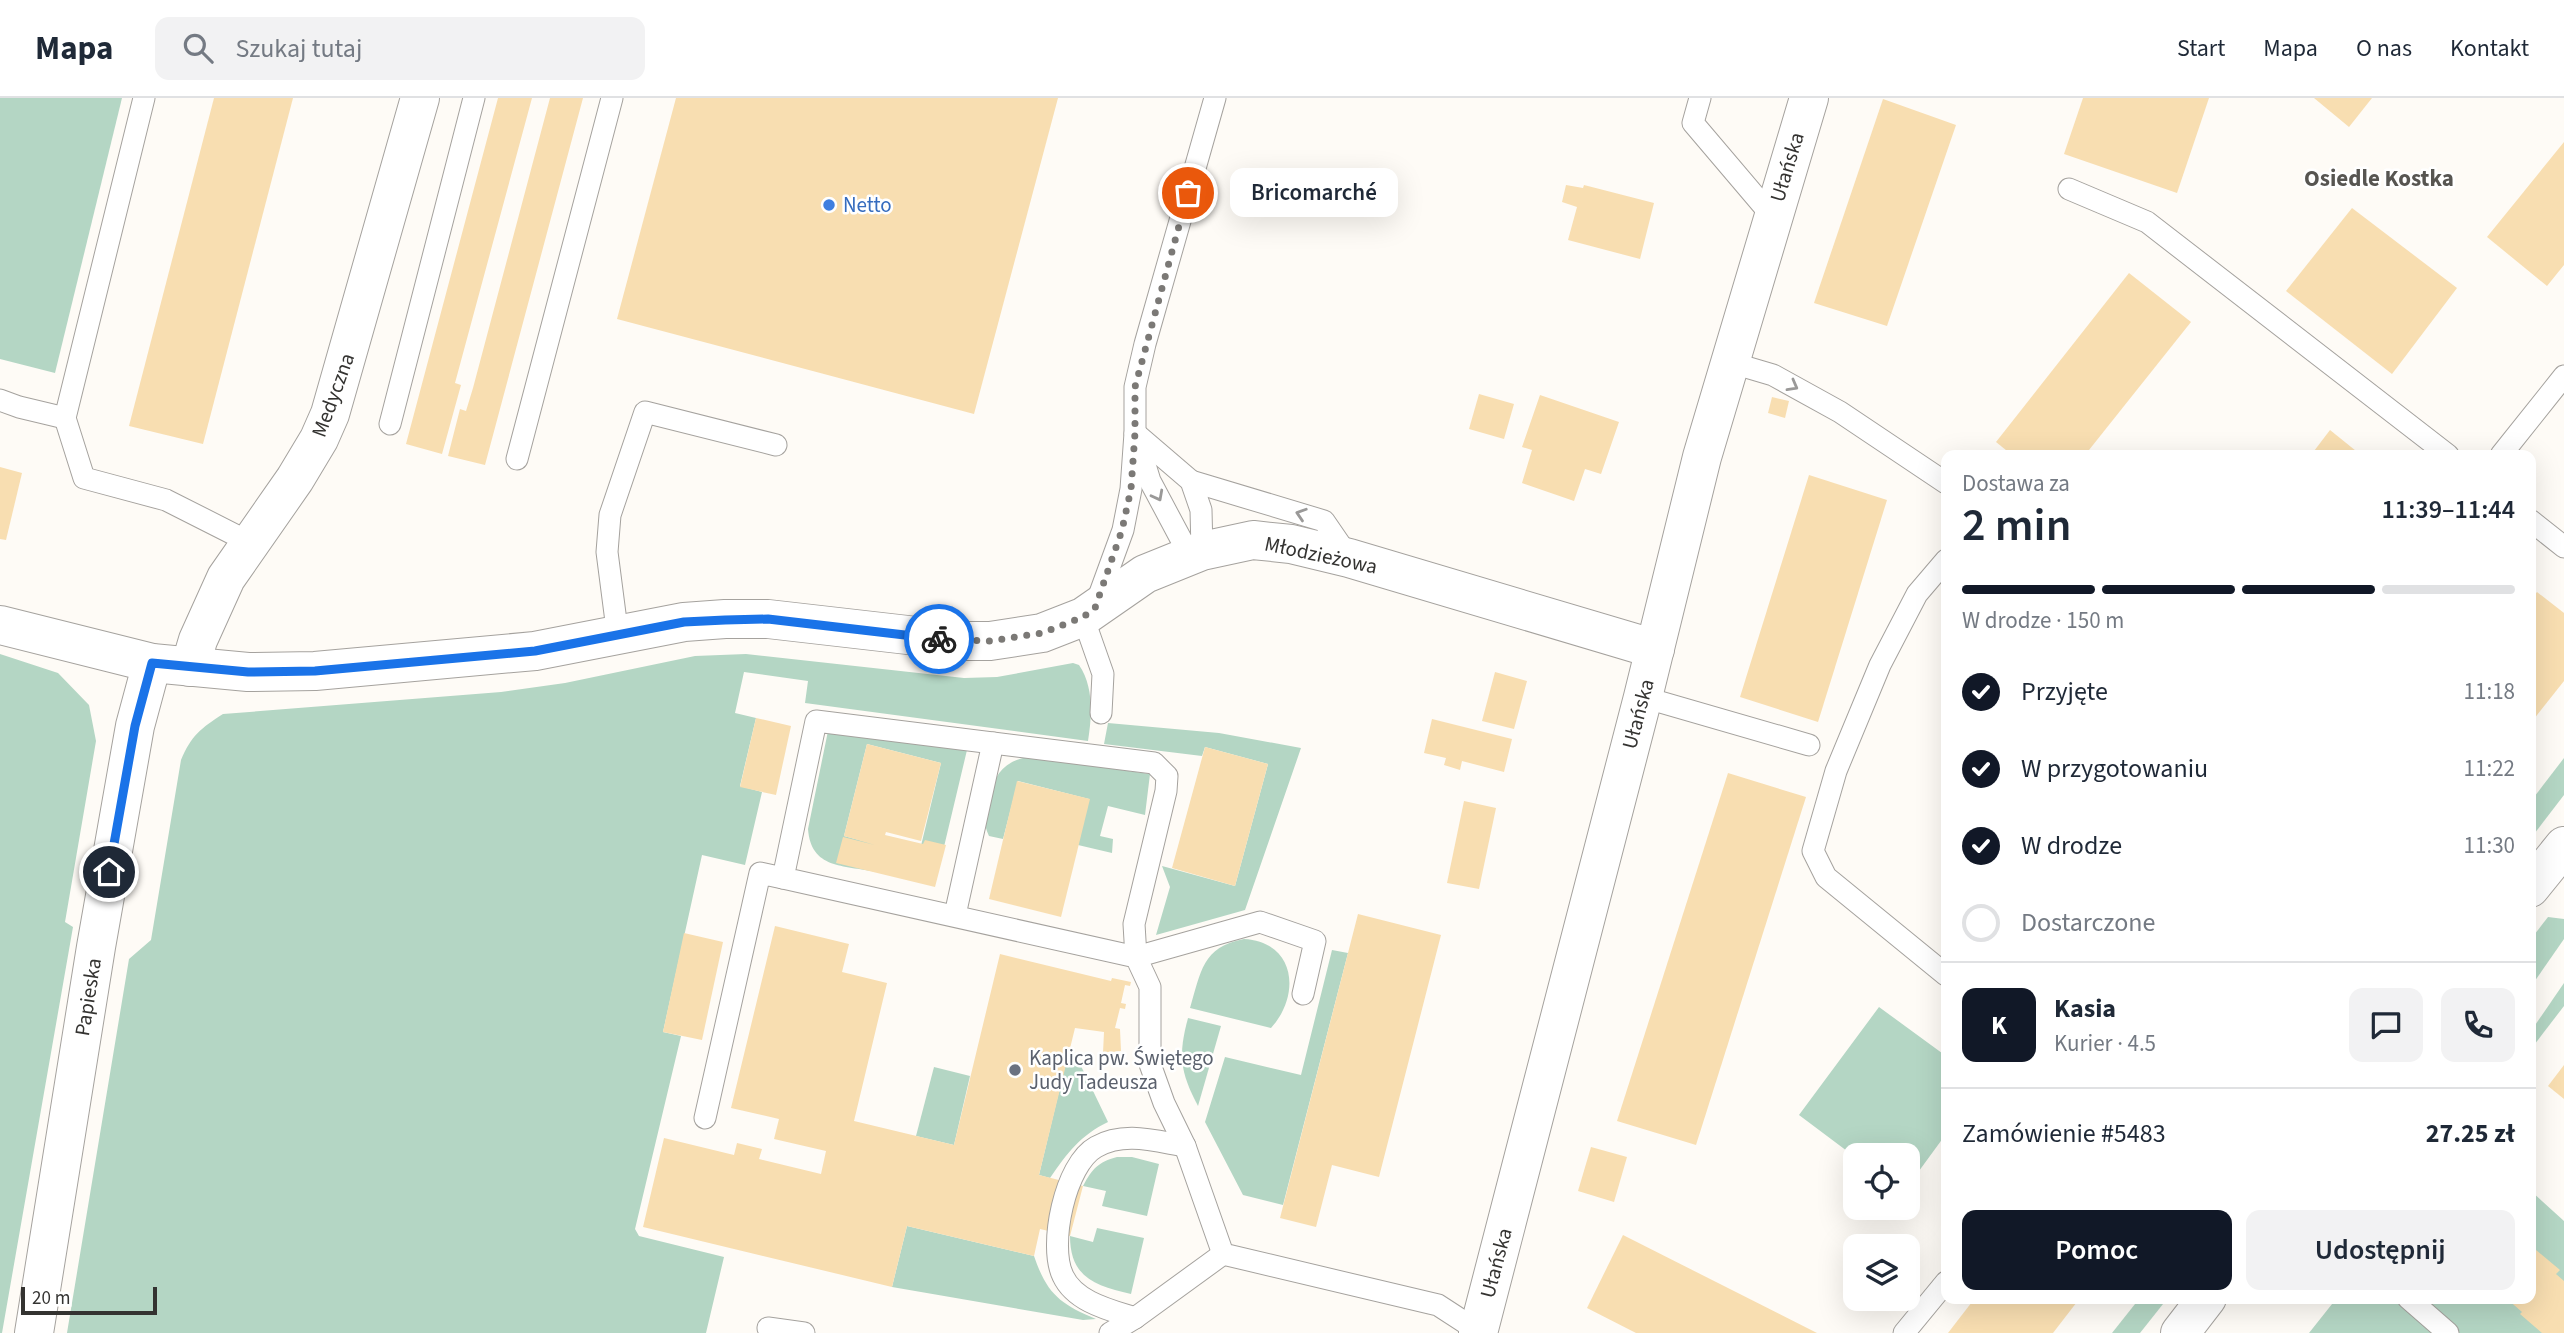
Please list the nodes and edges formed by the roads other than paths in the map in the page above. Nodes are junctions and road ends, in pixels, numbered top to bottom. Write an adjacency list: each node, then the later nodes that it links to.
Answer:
1 (144, 98): 13 (lane)
2 (420, 98): 23 (street, Medyczna)
3 (474, 98): 14 (lane)
4 (612, 98): 19 (lane)
5 (1215, 98): 15 (lane)
6 (1700, 98): 9 (lane)
7 (1809, 98): 9 (street, Ułańska)
8 (2069, 189): 17 (lane)
9 (1772, 216): 10 (street, Ułańska)
10 (1729, 362): 21 (lane, one-way to 21); 31 (street, Ułańska)
11 (2564, 376): 18 (lane)
12 (0, 400): 13 (lane)
13 (65, 418): 23 (lane)
14 (390, 424)
15 (1135, 433): 20 (lane); 25 (lane, one-way to 25); 28 (lane)
16 (776, 445): 30 (lane)
17 (2442, 450)
18 (2505, 450)
19 (517, 459)
20 (1191, 481): 25 (lane); 26 (lane, one-way to 20)
21 (1941, 481)
22 (2536, 525): 24 (lane)
23 (251, 543): 33 (street, Medyczna)
24 (2564, 547)
25 (1196, 554): 26 (street, Młodzieżowa); 28 (street, Młodzieżowa)
26 (1349, 558): 31 (street, Młodzieżowa)
27 (1941, 566): 43 (lane)
28 (1089, 613): 30 (street, Młodzieżowa); 35 (lane)
29 (0, 625): 32 (street, Młodzieżowa)
30 (618, 637): 33 (street, Młodzieżowa)
31 (1655, 649): 34 (street, Ułańska)
32 (152, 663): 33 (street, Młodzieżowa); 54 (street, Papieska)
33 (190, 667)
34 (1643, 696): 37 (lane); 53 (street, Ułańska)
35 (1101, 713)
36 (993, 743): 39 (lane); 41 (lane); 42 (lane)
37 (1809, 745)
38 (2564, 846): 40 (street)
39 (783, 878): 41 (lane); 45 (lane)
40 (2536, 881)
41 (955, 915): 42 (lane)
42 (1136, 957): 44 (lane); 46 (lane)
43 (1941, 971)
44 (1303, 994)
45 (705, 1118)
46 (1185, 1146): 47 (lane); 51 (lane)
47 (1223, 1254): 51 (lane); 53 (lane)
48 (1941, 1288): 57 (lane)
49 (2202, 1304): 58 (street)
50 (2415, 1304): 59 (lane)
51 (1135, 1318): 56 (lane)
52 (768, 1328): 55 (lane)
53 (1479, 1332)
54 (34, 1333)
55 (804, 1333)
56 (1110, 1333)
57 (1904, 1333)
58 (2180, 1333)
59 (2448, 1333)

